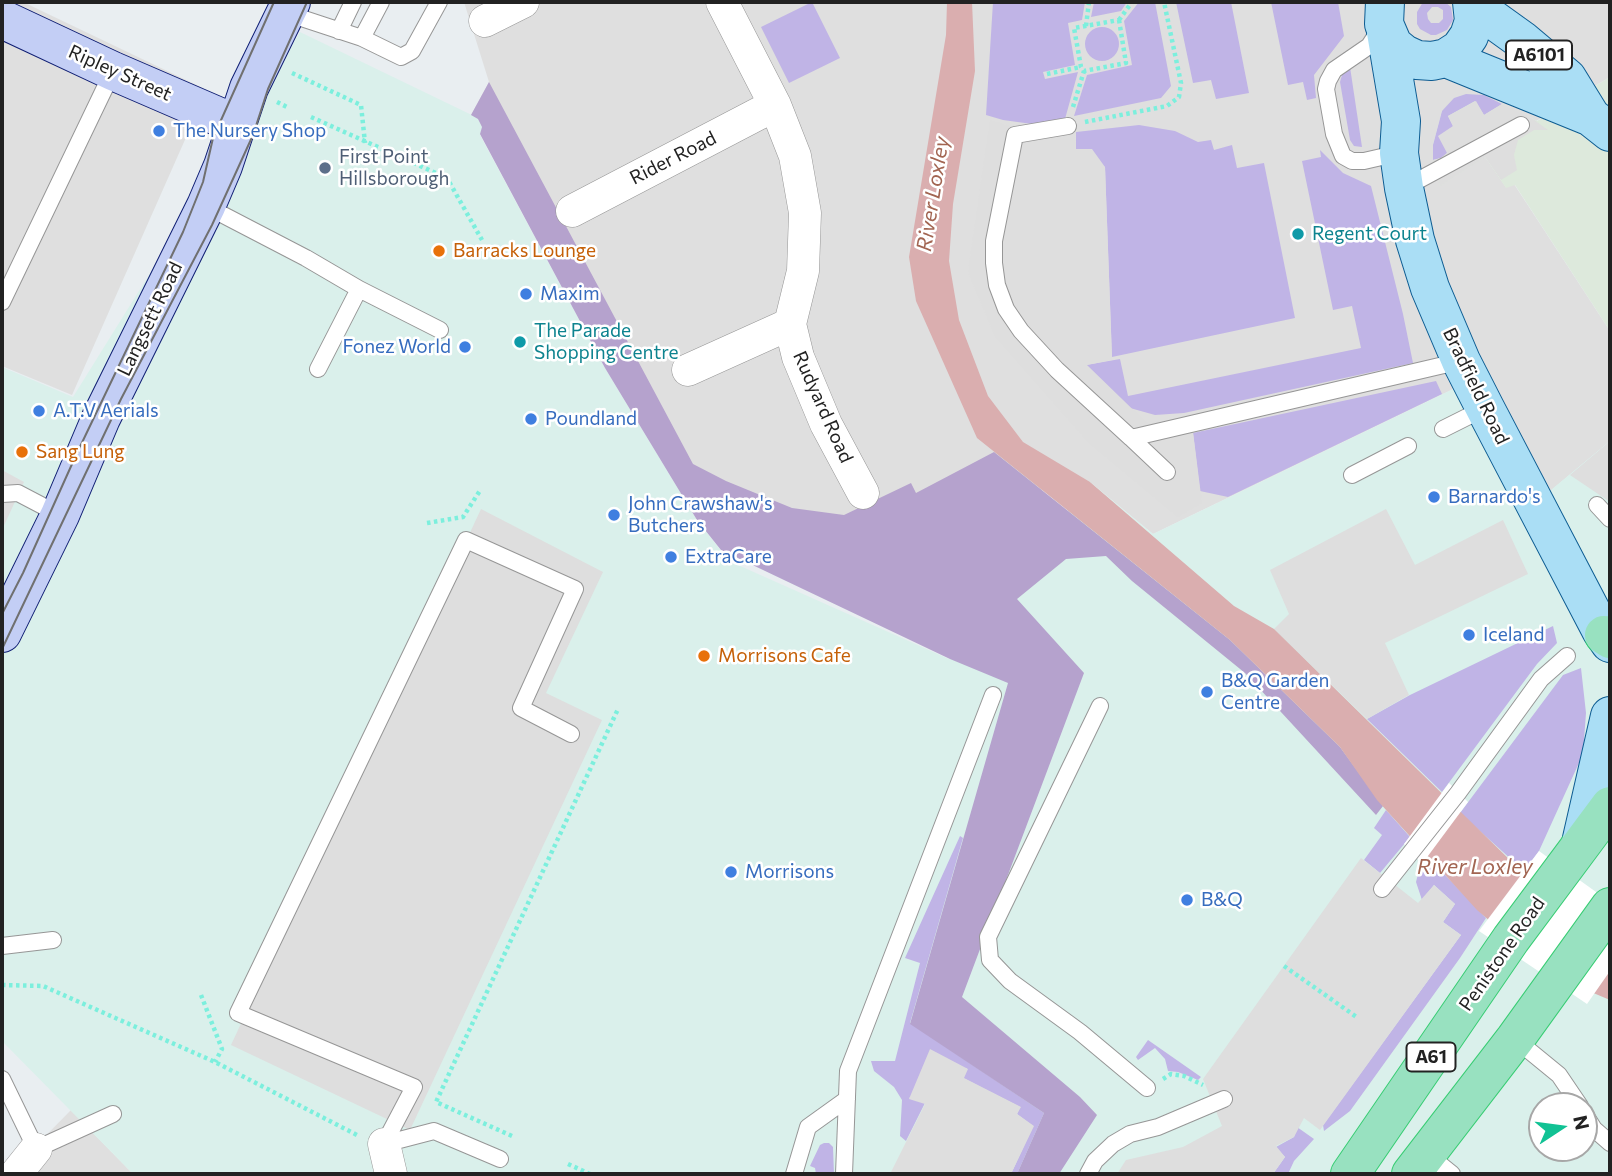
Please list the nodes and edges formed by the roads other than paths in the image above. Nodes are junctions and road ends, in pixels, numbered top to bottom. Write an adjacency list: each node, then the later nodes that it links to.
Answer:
1 (353, 2): 11 (lane)
2 (381, 2): 12 (lane)
3 (439, 2): 12 (lane)
4 (523, 2): 9 (street)
5 (1472, 4): 13 (main road, A6101); 16 (main road, A6101)
6 (734, 6): 15 (street, Rudyard Road)
7 (288, 7): 11 (lane); 17 (street, Langsett Road)
8 (1384, 13): 13 (main road, A6101); 20 (main road, Bradfield Road); 20 (lane)
9 (485, 21)
10 (4, 27): 14 (street, Ripley Street)
11 (338, 31): 12 (lane)
12 (362, 38)
13 (1439, 59): 16 (main road, A6101); 20 (main road)
14 (113, 71): 17 (street, Ripley Street); 24 (lane)
15 (775, 105): 22 (street, Rider Road); 25 (street, Rudyard Road)
16 (1604, 122)
17 (238, 125): 21 (street, Langsett Road)
18 (1521, 125): 20 (lane)
19 (1068, 126): 32 (lane)
20 (1401, 154): 27 (main road, Bradfield Road)
21 (206, 206): 23 (lane); 39 (street, Langsett Road)
22 (572, 211)
23 (359, 289): 26 (lane); 28 (lane)
24 (2, 302)
25 (790, 324): 29 (street); 36 (street, Rudyard Road)
26 (440, 330)
27 (1461, 361): 30 (main road, Bradfield Road); 32 (lane)
28 (318, 369)
29 (688, 370)
30 (1485, 408): 31 (lane); 42 (main road, Bradfield Road)
31 (1443, 429)
32 (1131, 438): 34 (lane)
33 (1408, 446): 35 (lane)
34 (1167, 472)
35 (1352, 475)
36 (863, 493)
37 (2, 494): 39 (lane)
38 (1597, 505): 40 (lane)
39 (60, 515): 41 (street, Langsett Road)
40 (1610, 519)
41 (5, 617)
42 (1608, 639): 44 (main road, Bradfield Road)
43 (1567, 656): 51 (lane)
44 (1610, 675)
45 (993, 695): 59 (lane)
46 (1100, 706): 57 (lane)
47 (1610, 716): 50 (main road)
48 (571, 734): 63 (lane)
49 (1610, 806): 50 (highway, Penistone Road / A61)
50 (1581, 844): 70 (highway, Penistone Road / A61)
51 (1382, 889)
52 (1605, 915): 55 (highway, A61)
53 (52, 940): 54 (lane)
54 (2, 946)
55 (1515, 1039): 58 (lane); 65 (highway, A61)
56 (2, 1079): 62 (lane)
57 (1147, 1088)
58 (1571, 1092)
59 (847, 1099): 67 (lane); 68 (lane)
60 (1224, 1100): 69 (lane)
61 (113, 1114): 62 (lane)
62 (36, 1149): 66 (street)
63 (378, 1154): 64 (lane)
64 (500, 1160)
65 (1430, 1167)
66 (16, 1174)
67 (794, 1174)
68 (844, 1174)
69 (1088, 1174)
70 (1350, 1174)

